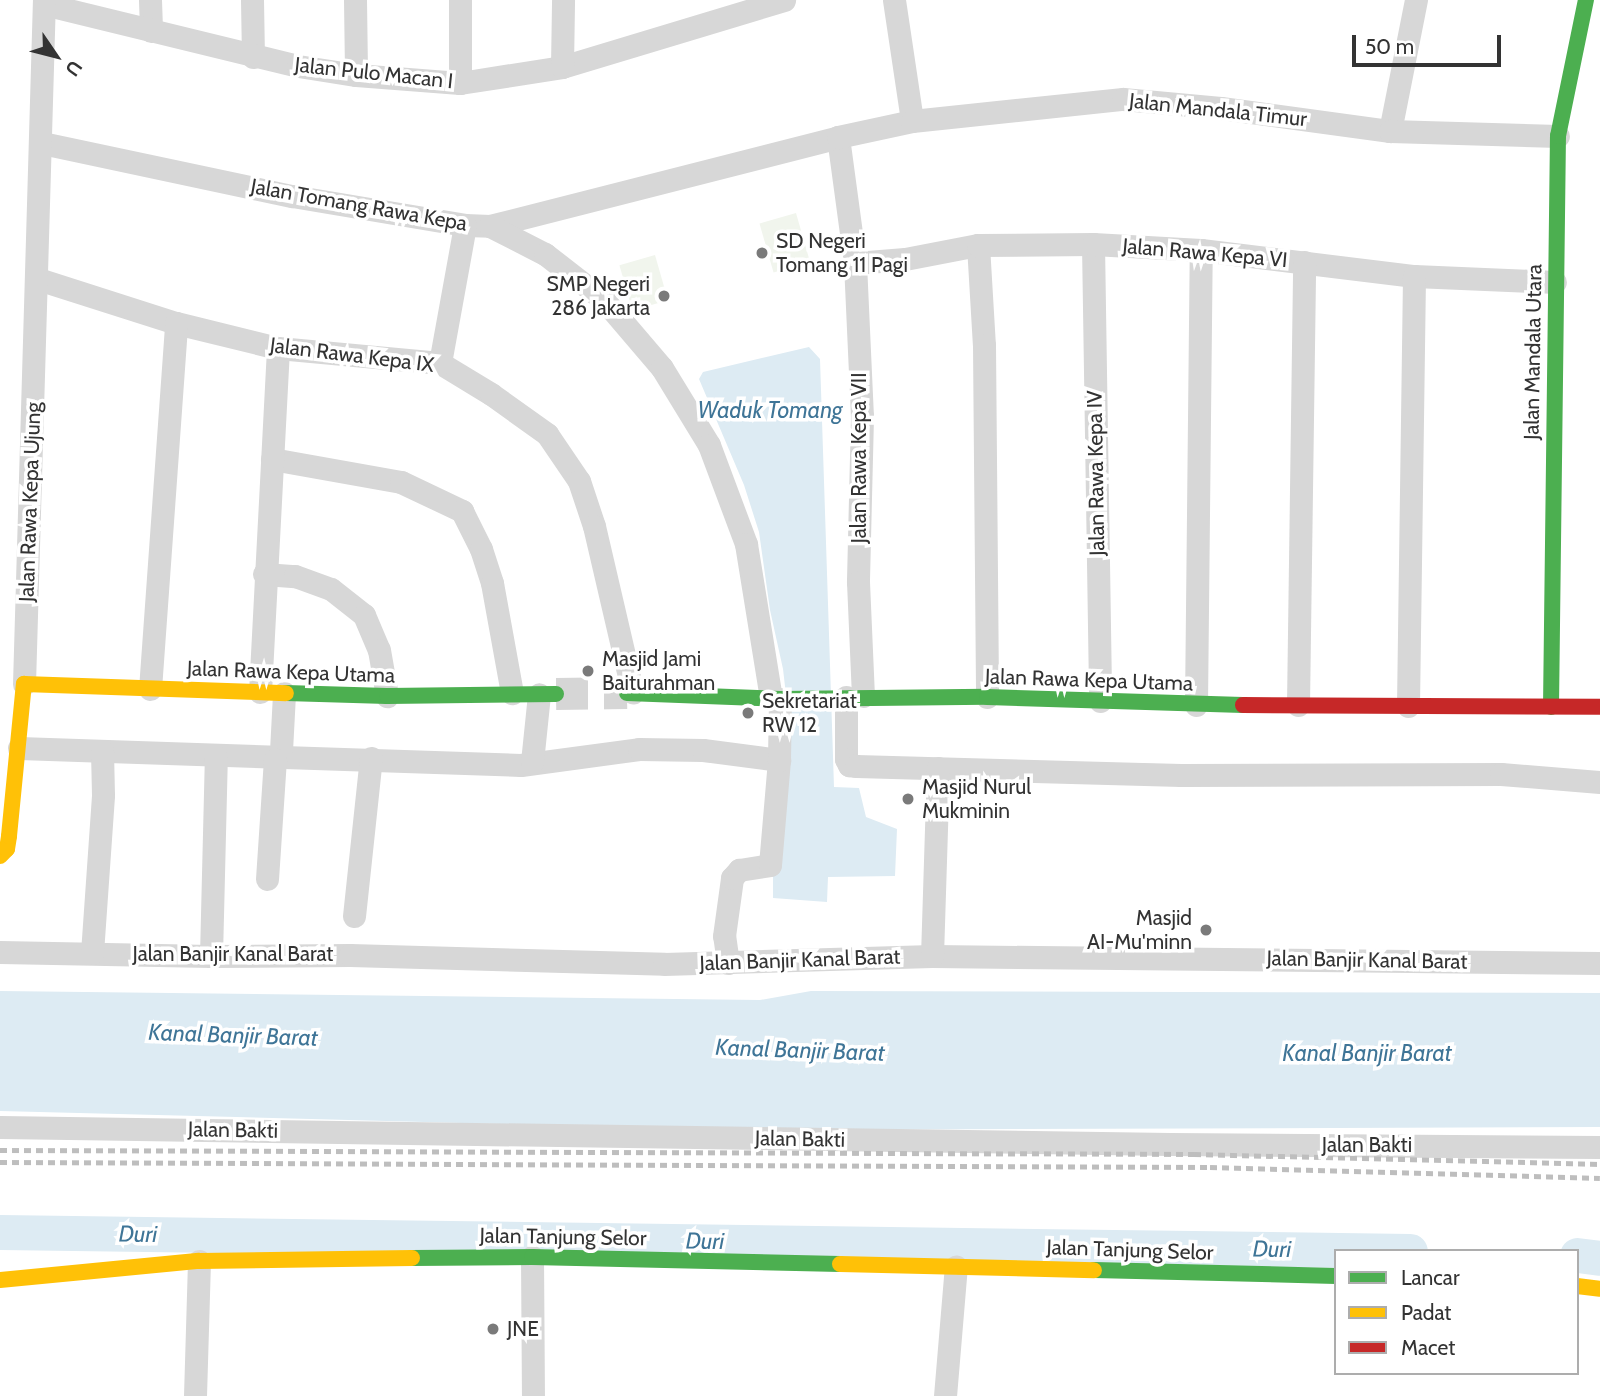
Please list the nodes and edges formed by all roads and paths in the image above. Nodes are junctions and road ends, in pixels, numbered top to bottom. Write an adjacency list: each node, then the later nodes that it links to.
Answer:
1 (150, 0): 12 (street)
2 (253, 0): 13 (street)
3 (355, 0): 15 (street)
4 (460, 0): 16 (street)
5 (563, 0): 14 (street)
6 (784, 0): 11 (street, Jalan Pulo Macan I)
7 (894, 0): 17 (street)
8 (1416, 0): 18 (street)
9 (1586, 0): 20 (street, Jalan Mandala Utara)
10 (44, 2): 12 (street, Jalan Pulo Macan I); 21 (street, Jalan Rawa Kepa Ujung)
11 (754, 5): 14 (street, Jalan Pulo Macan I)
12 (151, 31): 13 (street, Jalan Pulo Macan I)
13 (253, 57): 15 (street, Jalan Pulo Macan I)
14 (562, 67): 16 (street, Jalan Pulo Macan I)
15 (356, 75): 16 (street, Jalan Pulo Macan I)
16 (460, 83)
17 (912, 121): 18 (street, Jalan Mandala Timur); 19 (street, Jalan Mandala Timur)
18 (1390, 131): 20 (street, Jalan Mandala Timur)
19 (838, 136): 23 (street, Jalan Tomang Rawa Kepa); 28 (street, Jalan Rawa Kepa VII)
20 (1558, 136): 31 (street, Jalan Mandala Utara)
21 (42, 143): 22 (street, Jalan Tomang Rawa Kepa); 30 (street, Jalan Rawa Kepa Ujung)
22 (466, 225): 23 (street, Jalan Tomang Rawa Kepa); 34 (street)
23 (489, 226): 47 (street)
24 (1093, 244): 25 (street, Jalan Rawa Kepa VI); 26 (street, Jalan Rawa Kepa VI); 48 (street, Jalan Rawa Kepa IV)
25 (978, 245): 28 (street, Jalan Rawa Kepa VI); 46 (street)
26 (1201, 250): 27 (street, Jalan Rawa Kepa VI); 49 (street)
27 (1304, 262): 29 (street, Jalan Rawa Kepa VI); 50 (street)
28 (855, 263): 45 (street, Jalan Rawa Kepa VII)
29 (1414, 276): 31 (street, Jalan Rawa Kepa VI); 51 (street)
30 (38, 279): 32 (street, Jalan Rawa Kepa IX); 37 (street, Jalan Rawa Kepa Ujung)
31 (1555, 282): 52 (street, Jalan Mandala Utara)
32 (176, 323): 33 (street, Jalan Rawa Kepa IX); 38 (street)
33 (278, 348): 34 (street, Jalan Rawa Kepa IX); 35 (street)
34 (440, 363): 42 (street, Jalan Rawa Kepa IX)
35 (272, 459): 36 (street); 41 (street)
36 (264, 573): 39 (street); 44 (street)
37 (24, 684): 38 (street, Jalan Rawa Kepa Utama); 54 (street, Jalan Rawa Kepa Ujung)
38 (150, 689): 39 (street, Jalan Rawa Kepa Utama)
39 (260, 692): 40 (street, Jalan Rawa Kepa Utama)
40 (284, 693): 44 (street, Jalan Rawa Kepa Utama); 56 (street)
41 (512, 693): 43 (street, Jalan Rawa Kepa Utama); 44 (street, Jalan Rawa Kepa Utama)
42 (630, 693): 47 (street, Jalan Rawa Kepa Utama)
43 (548, 694): 60 (street)
44 (387, 696)
45 (849, 696): 46 (street, Jalan Rawa Kepa Utama); 47 (street, Jalan Rawa Kepa Utama); 61 (street, Jalan Rawa Kepa VII)
46 (987, 697): 48 (street, Jalan Rawa Kepa Utama)
47 (778, 698): 59 (street)
48 (1100, 701): 49 (street, Jalan Rawa Kepa Utama)
49 (1196, 705): 50 (street, Jalan Rawa Kepa Utama)
50 (1298, 705): 51 (street, Jalan Rawa Kepa Utama)
51 (1408, 706): 52 (street, Jalan Rawa Kepa Utama)
52 (1550, 707): 53 (street, Jalan Rawa Kepa Utama)
53 (1600, 707)
54 (19, 748): 55 (street); 63 (street, Jalan Rawa Kepa Ujung)
55 (102, 751): 57 (street); 67 (street)
56 (278, 755): 57 (street); 58 (street); 64 (street)
57 (216, 757): 68 (street)
58 (372, 758): 60 (street); 65 (street)
59 (779, 761): 60 (street); 70 (street)
60 (532, 762)
61 (938, 768): 62 (street); 69 (street)
62 (1600, 782)
63 (0, 856)
64 (267, 880)
65 (354, 916)
66 (0, 953): 67 (street, Jalan Banjir Kanal Barat)
67 (92, 953): 68 (street, Jalan Banjir Kanal Barat)
68 (211, 956): 70 (street, Jalan Banjir Kanal Barat)
69 (932, 956): 70 (street, Jalan Banjir Kanal Barat); 71 (street, Jalan Banjir Kanal Barat)
70 (728, 963)
71 (1600, 963)
72 (0, 1127): 73 (street, Jalan Bakti)
73 (1600, 1147)
74 (532, 1256): 75 (street, Jalan Tanjung Selor); 76 (street, Jalan Tanjung Selor); 82 (street)
75 (199, 1261): 78 (street, Jalan Tanjung Selor); 81 (street)
76 (956, 1266): 77 (street, Jalan Tanjung Selor); 83 (street)
77 (1334, 1276)
78 (0, 1280)
79 (1579, 1286): 80 (street)
80 (1600, 1289)
81 (195, 1396)
82 (533, 1396)
83 (945, 1396)

